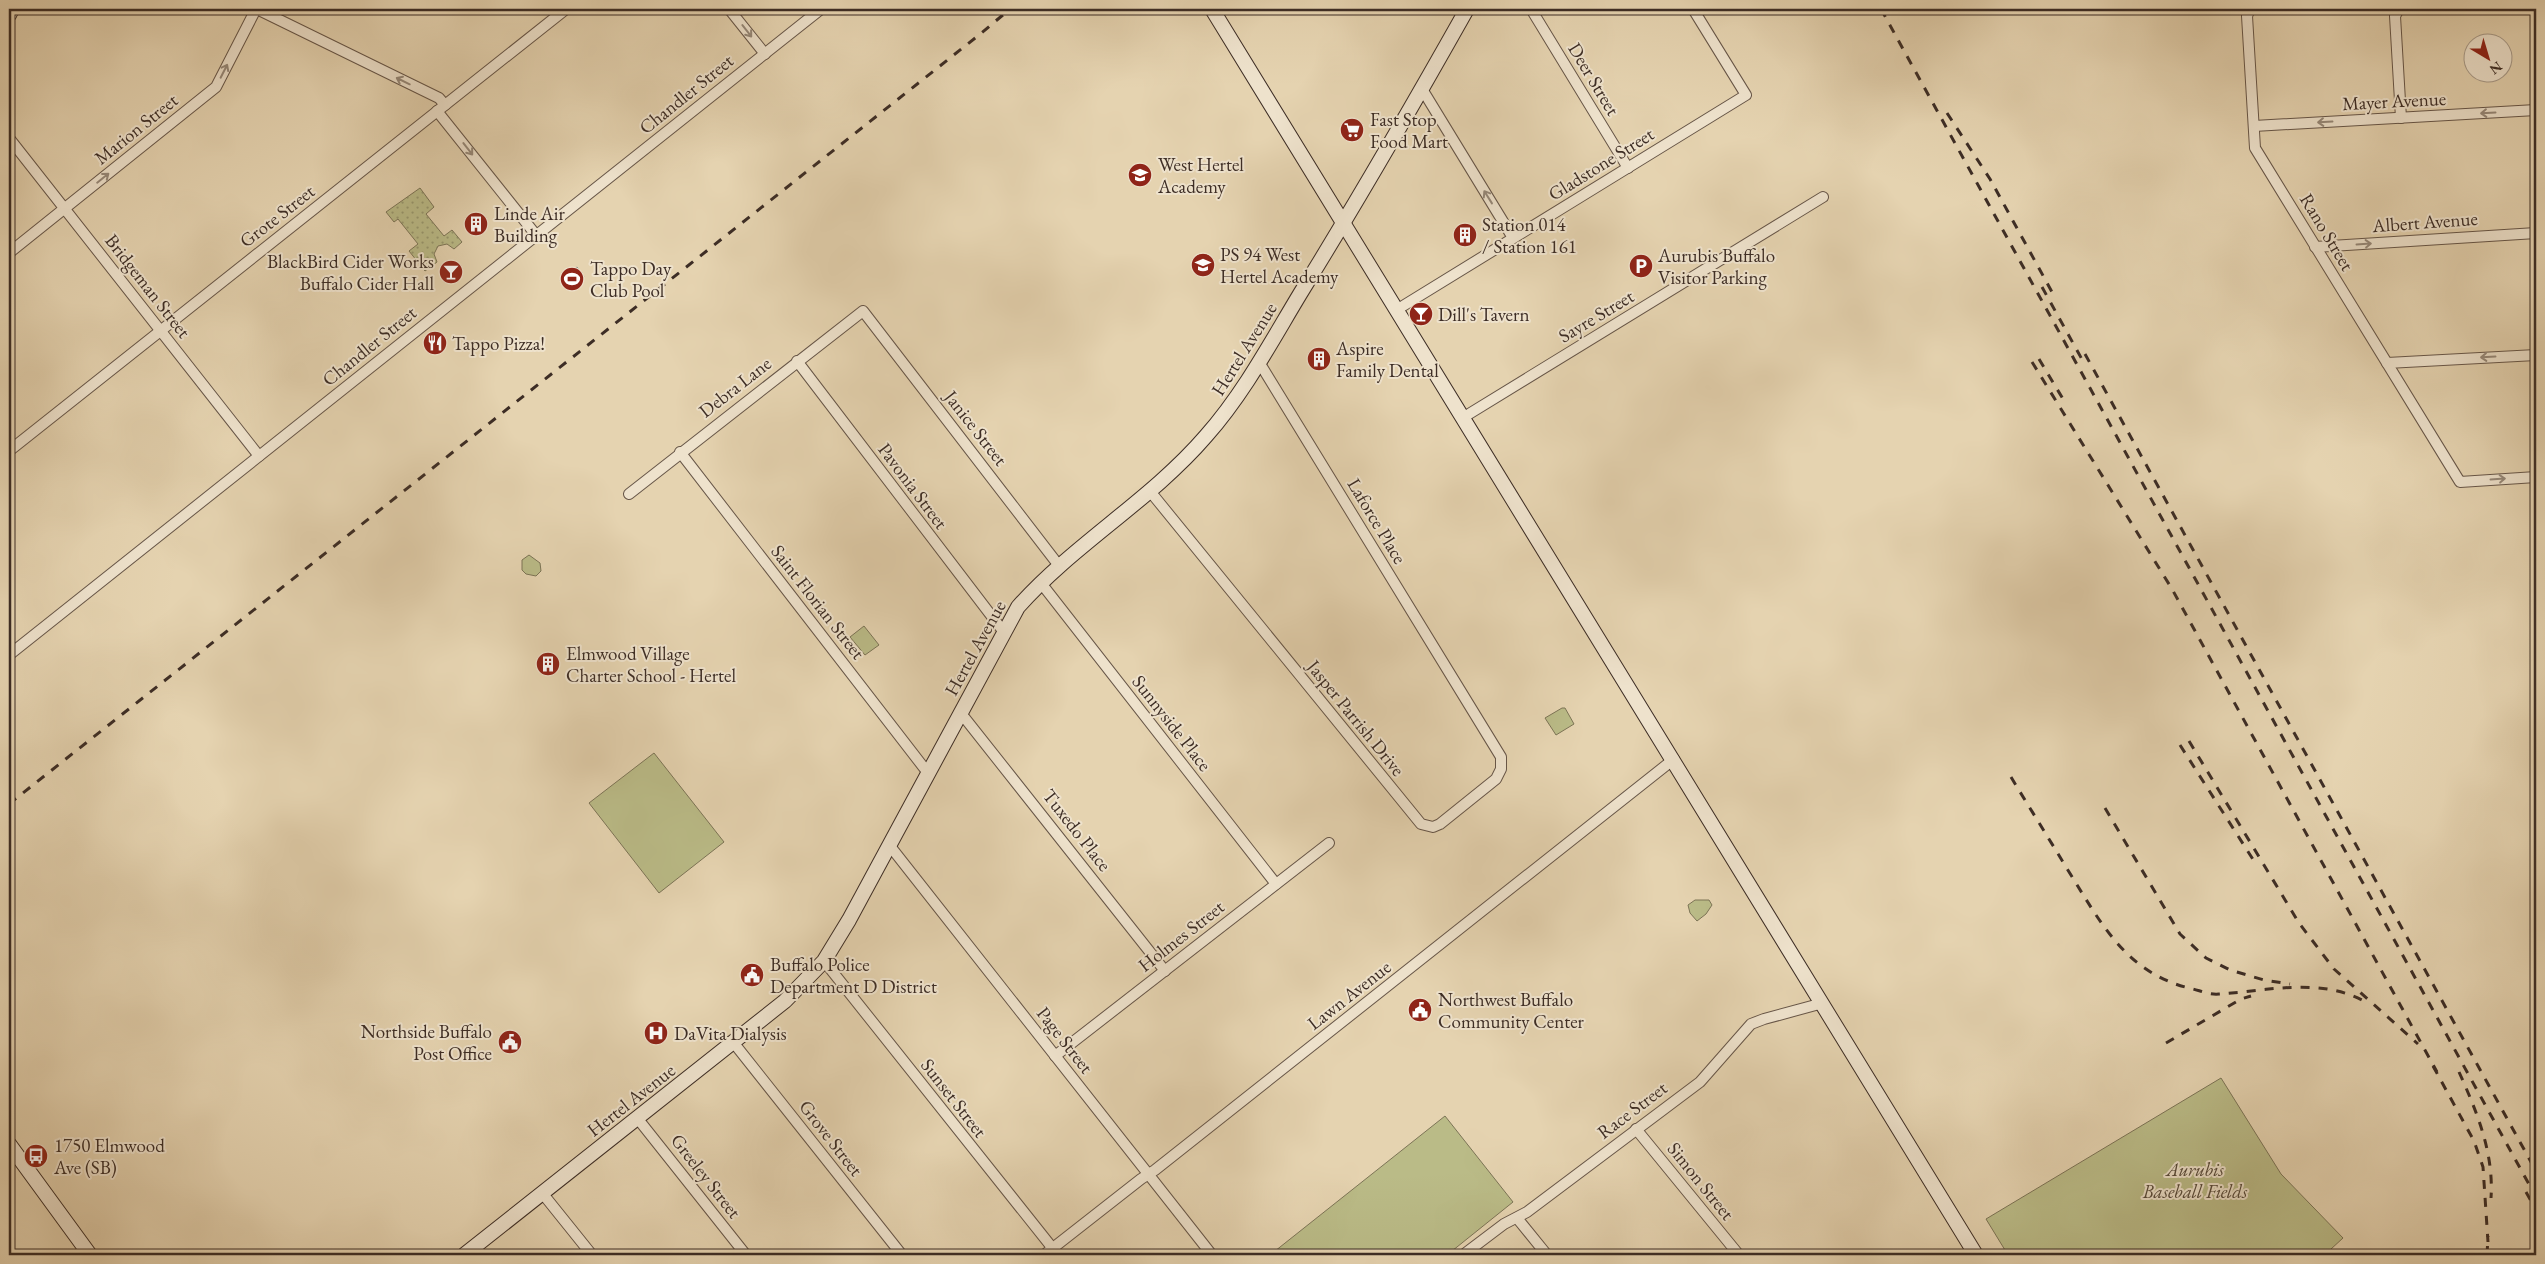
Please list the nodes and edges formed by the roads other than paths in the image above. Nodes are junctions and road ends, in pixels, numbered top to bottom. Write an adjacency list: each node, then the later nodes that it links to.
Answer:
1 (12, 9): 12 (street)
2 (256, 9): 15 (street, one-way to 2); 22 (street, Marion Street, one-way to 2)
3 (566, 9): 15 (street, Grote Street)
4 (729, 9): 13 (street, one-way to 13)
5 (821, 9): 13 (street, Chandler Street)
6 (1212, 9): 23 (street)
7 (1468, 9): 14 (street, Hertel Avenue)
8 (1531, 9): 20 (street, Deer Street)
9 (1692, 9): 20 (street, Gladstone Street)
10 (2250, 9): 18 (street, Rano Street)
11 (2399, 9): 17 (street)
12 (9, 15)
13 (765, 54): 25 (street, Chandler Street)
14 (1422, 89): 23 (street, Hertel Avenue); 26 (street, one-way to 14)
15 (441, 108): 25 (street, one-way to 25); 31 (street, Grote Street)
16 (2536, 110): 17 (street, Mayer Avenue, one-way to 17)
17 (2401, 118): 18 (street, Mayer Avenue, one-way to 18)
18 (2254, 126): 27 (street, Rano Street)
19 (9, 138): 22 (street, Bridgeman Street)
20 (1628, 168): 26 (street, Gladstone Street)
21 (1823, 198): 36 (street, Sayre Street)
22 (65, 209): 28 (street, Marion Street); 31 (street, Bridgeman Street)
23 (1344, 223): 29 (street); 34 (street, Hertel Avenue)
24 (2536, 233): 27 (street, Albert Avenue, one-way to 24)
25 (536, 235): 39 (street, Chandler Street)
26 (1513, 238): 29 (street, Gladstone Street)
27 (2315, 247): 35 (street, Rano Street)
28 (9, 254)
29 (1398, 309): 36 (street)
30 (863, 311): 33 (street, Debra Lane); 43 (street, Janice Street)
31 (160, 331): 37 (street, Grote Street); 39 (street, Bridgeman Street)
32 (2536, 355): 35 (street, one-way to 35)
33 (797, 361): 38 (street, Debra Lane); 45 (street, Pavonia Street)
34 (1259, 362): 41 (street, Hertel Avenue); 47 (street, Laforce Place)
35 (2387, 363): 40 (street, Rano Street, one-way to 40)
36 (1464, 417): 49 (street)
37 (9, 451)
38 (680, 452): 42 (street, Debra Lane); 50 (street, Saint Florian Street)
39 (259, 456): 46 (street, Chandler Street)
40 (2536, 477)
41 (1149, 490): 43 (street, Hertel Avenue); 47 (street, Jasper Parrish Drive)
42 (629, 494)
43 (1060, 567): 44 (street, Hertel Avenue)
44 (1042, 583): 45 (street, Hertel Avenue); 53 (street, Sunnyside Place)
45 (1003, 631): 48 (street, Hertel Avenue)
46 (9, 655)
47 (1465, 699)
48 (960, 712): 50 (street, Hertel Avenue); 55 (street, Tuxedo Place)
49 (1674, 759): 56 (street); 62 (street, Lawn Avenue)
50 (928, 773): 52 (street, Hertel Avenue)
51 (1329, 843): 53 (street, Holmes Street)
52 (890, 846): 54 (street, Hertel Avenue); 58 (street, Page Street)
53 (1276, 884): 55 (street, Holmes Street)
54 (824, 961): 57 (street, Hertel Avenue); 65 (street, Sunset Street)
55 (1165, 971): 58 (street, Holmes Street)
56 (1823, 1003): 60 (street, Race Street); 76 (street)
57 (734, 1042): 59 (street, Hertel Avenue); 70 (street, Grove Street)
58 (1055, 1056): 62 (street, Page Street)
59 (638, 1119): 63 (street, Hertel Avenue); 69 (street, Greeley Street)
60 (1636, 1129): 64 (street, Race Street); 75 (street, Simon Street)
61 (9, 1144): 66 (street)
62 (1148, 1174): 65 (street, Lawn Avenue); 72 (street, Page Street)
63 (543, 1194): 67 (street, Hertel Avenue); 68 (street)
64 (1517, 1218): 73 (street, Race Street); 74 (street)
65 (1055, 1252): 71 (street, Lawn Avenue)
66 (90, 1255)
67 (464, 1255)
68 (592, 1255)
69 (746, 1255)
70 (902, 1255)
71 (1044, 1255)
72 (1212, 1255)
73 (1462, 1255)
74 (1547, 1255)
75 (1739, 1255)
76 (1976, 1255)

